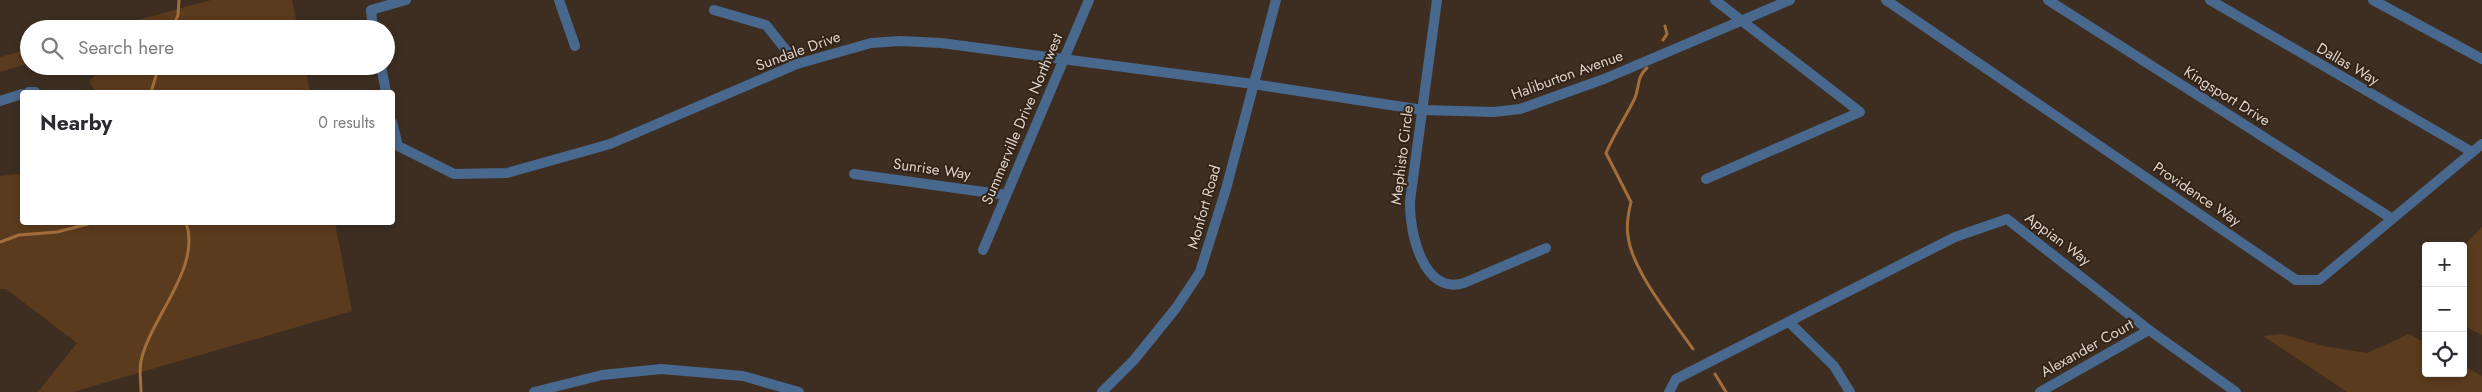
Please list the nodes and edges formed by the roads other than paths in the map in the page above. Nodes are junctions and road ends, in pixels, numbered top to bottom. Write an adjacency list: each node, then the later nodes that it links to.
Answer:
1 (406, 0): 13 (street)
2 (559, 0): 15 (street)
3 (1089, 0): 17 (street, Summerville Drive Northwest)
4 (1276, 0): 20 (street, Monfort Road)
5 (1437, 0): 24 (street, Mephisto Circle)
6 (1715, 0): 14 (street)
7 (1790, 0): 14 (street, Haliburton Avenue)
8 (1886, 0): 31 (street, Providence Way)
9 (2048, 0): 31 (street, Kingsport Drive)
10 (2210, 0): 27 (street, Dallas Way)
11 (2373, 0): 16 (street)
12 (714, 10): 18 (street)
13 (371, 20)
14 (1740, 20): 24 (street, Haliburton Avenue); 29 (street)
15 (575, 46)
16 (2482, 59)
17 (1064, 60): 18 (street, Sundale Drive); 20 (street, Sundale Drive); 30 (street, Summerville Drive Northwest)
18 (797, 64): 25 (street, Sundale Drive)
19 (383, 75): 21 (street)
20 (1253, 84): 24 (street, Haliburton Avenue); 38 (street, Monfort Road)
21 (386, 90)
22 (20, 95): 23 (street)
23 (0, 101)
24 (1423, 110): 32 (street, Mephisto Circle)
25 (395, 134)
26 (2482, 144): 27 (street, Providence Way)
27 (2472, 152): 31 (street, Providence Way)
28 (854, 174): 30 (street, Sunrise Way)
29 (1706, 179)
30 (1006, 195): 33 (street, Summerville Drive Northwest)
31 (2391, 218)
32 (1546, 248)
33 (983, 250)
34 (1790, 323): 35 (street, Appian Way); 39 (street, Appian Way); 40 (street)
35 (2149, 330): 41 (street, Alexander Court); 42 (street, Appian Way)
36 (534, 392): 37 (street)
37 (799, 392)
38 (1102, 392)
39 (1669, 392)
40 (1850, 392)
41 (2040, 392)
42 (2236, 392)

